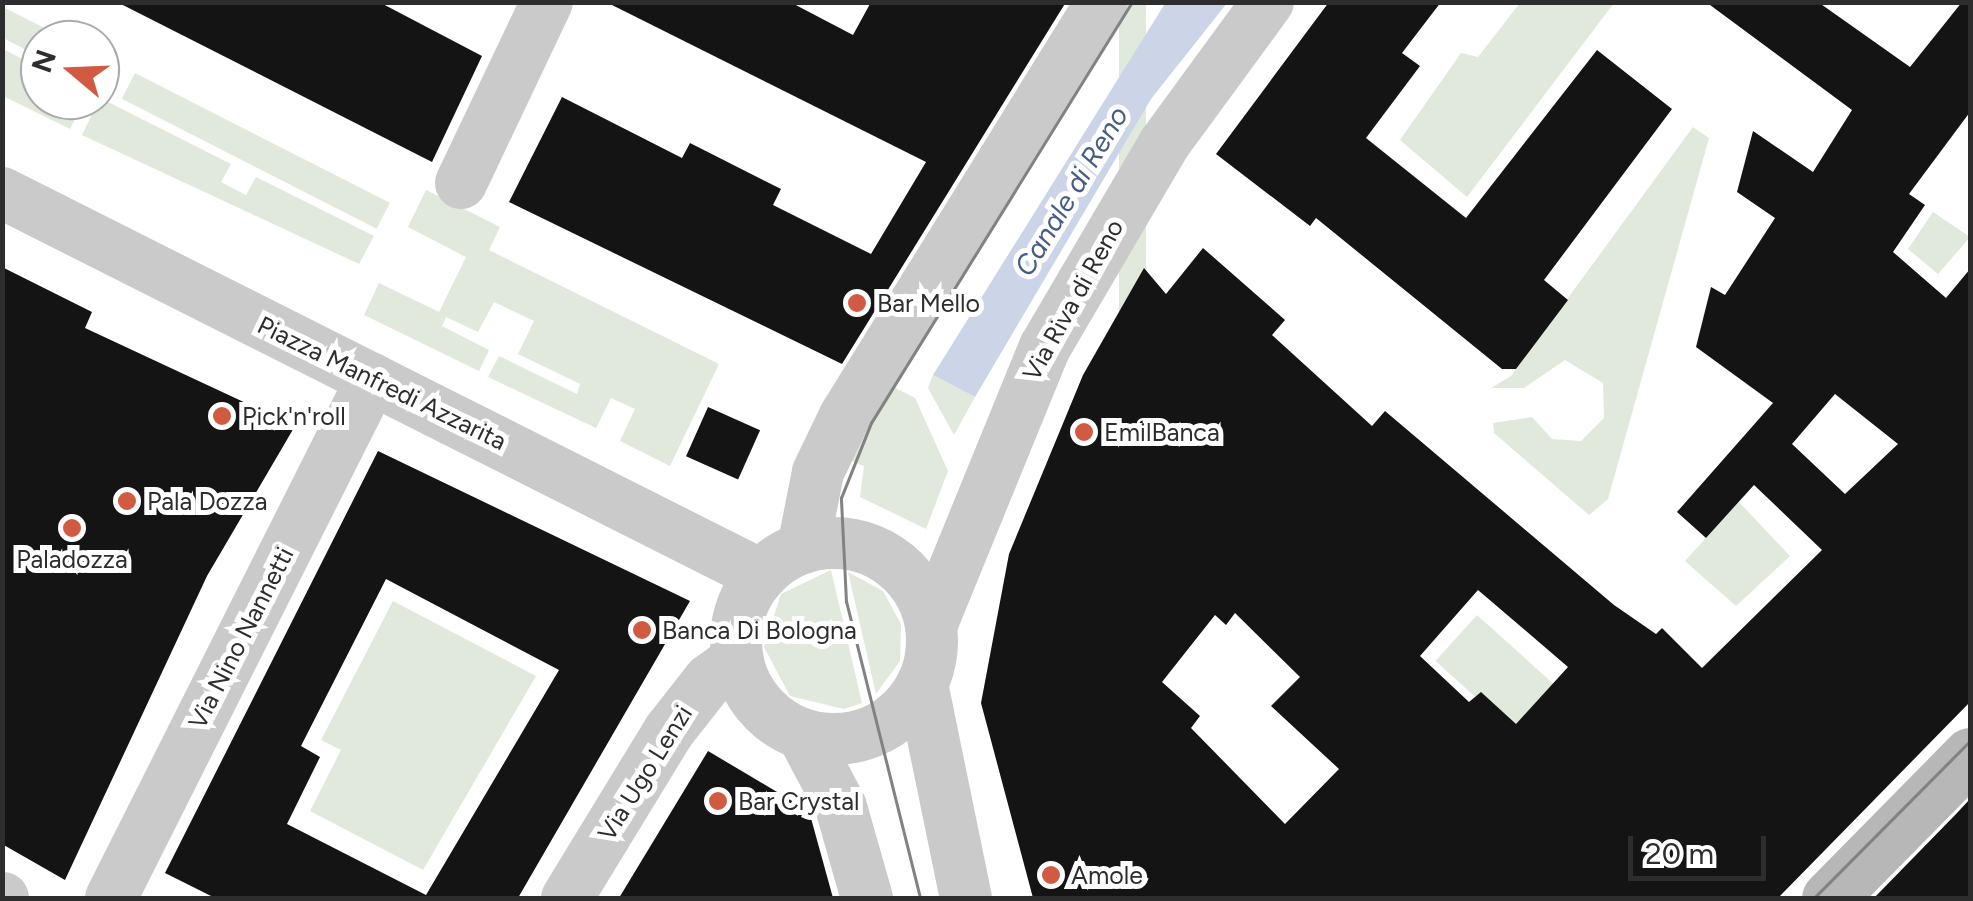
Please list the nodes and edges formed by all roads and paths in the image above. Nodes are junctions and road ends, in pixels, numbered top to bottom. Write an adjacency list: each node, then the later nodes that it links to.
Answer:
1 (547, 2): 4 (street)
2 (1102, 2): 7 (street)
3 (1268, 2): 8 (street, Via Riva di Reno)
4 (461, 184)
5 (2, 192): 6 (street, Piazza Manfredi Azzarita)
6 (372, 378): 7 (street, Piazza Manfredi Azzarita); 13 (street, Via Nino Nannetti)
7 (782, 562): 8 (street); 9 (street)
8 (931, 626): 10 (street)
9 (736, 660): 11 (street); 14 (street, Via Ugo Lenzi)
10 (922, 684): 11 (street); 16 (street)
11 (803, 736): 15 (street)
12 (1970, 756): 17 (street)
13 (110, 898)
14 (567, 898)
15 (867, 898)
16 (966, 898)
17 (1829, 898)

